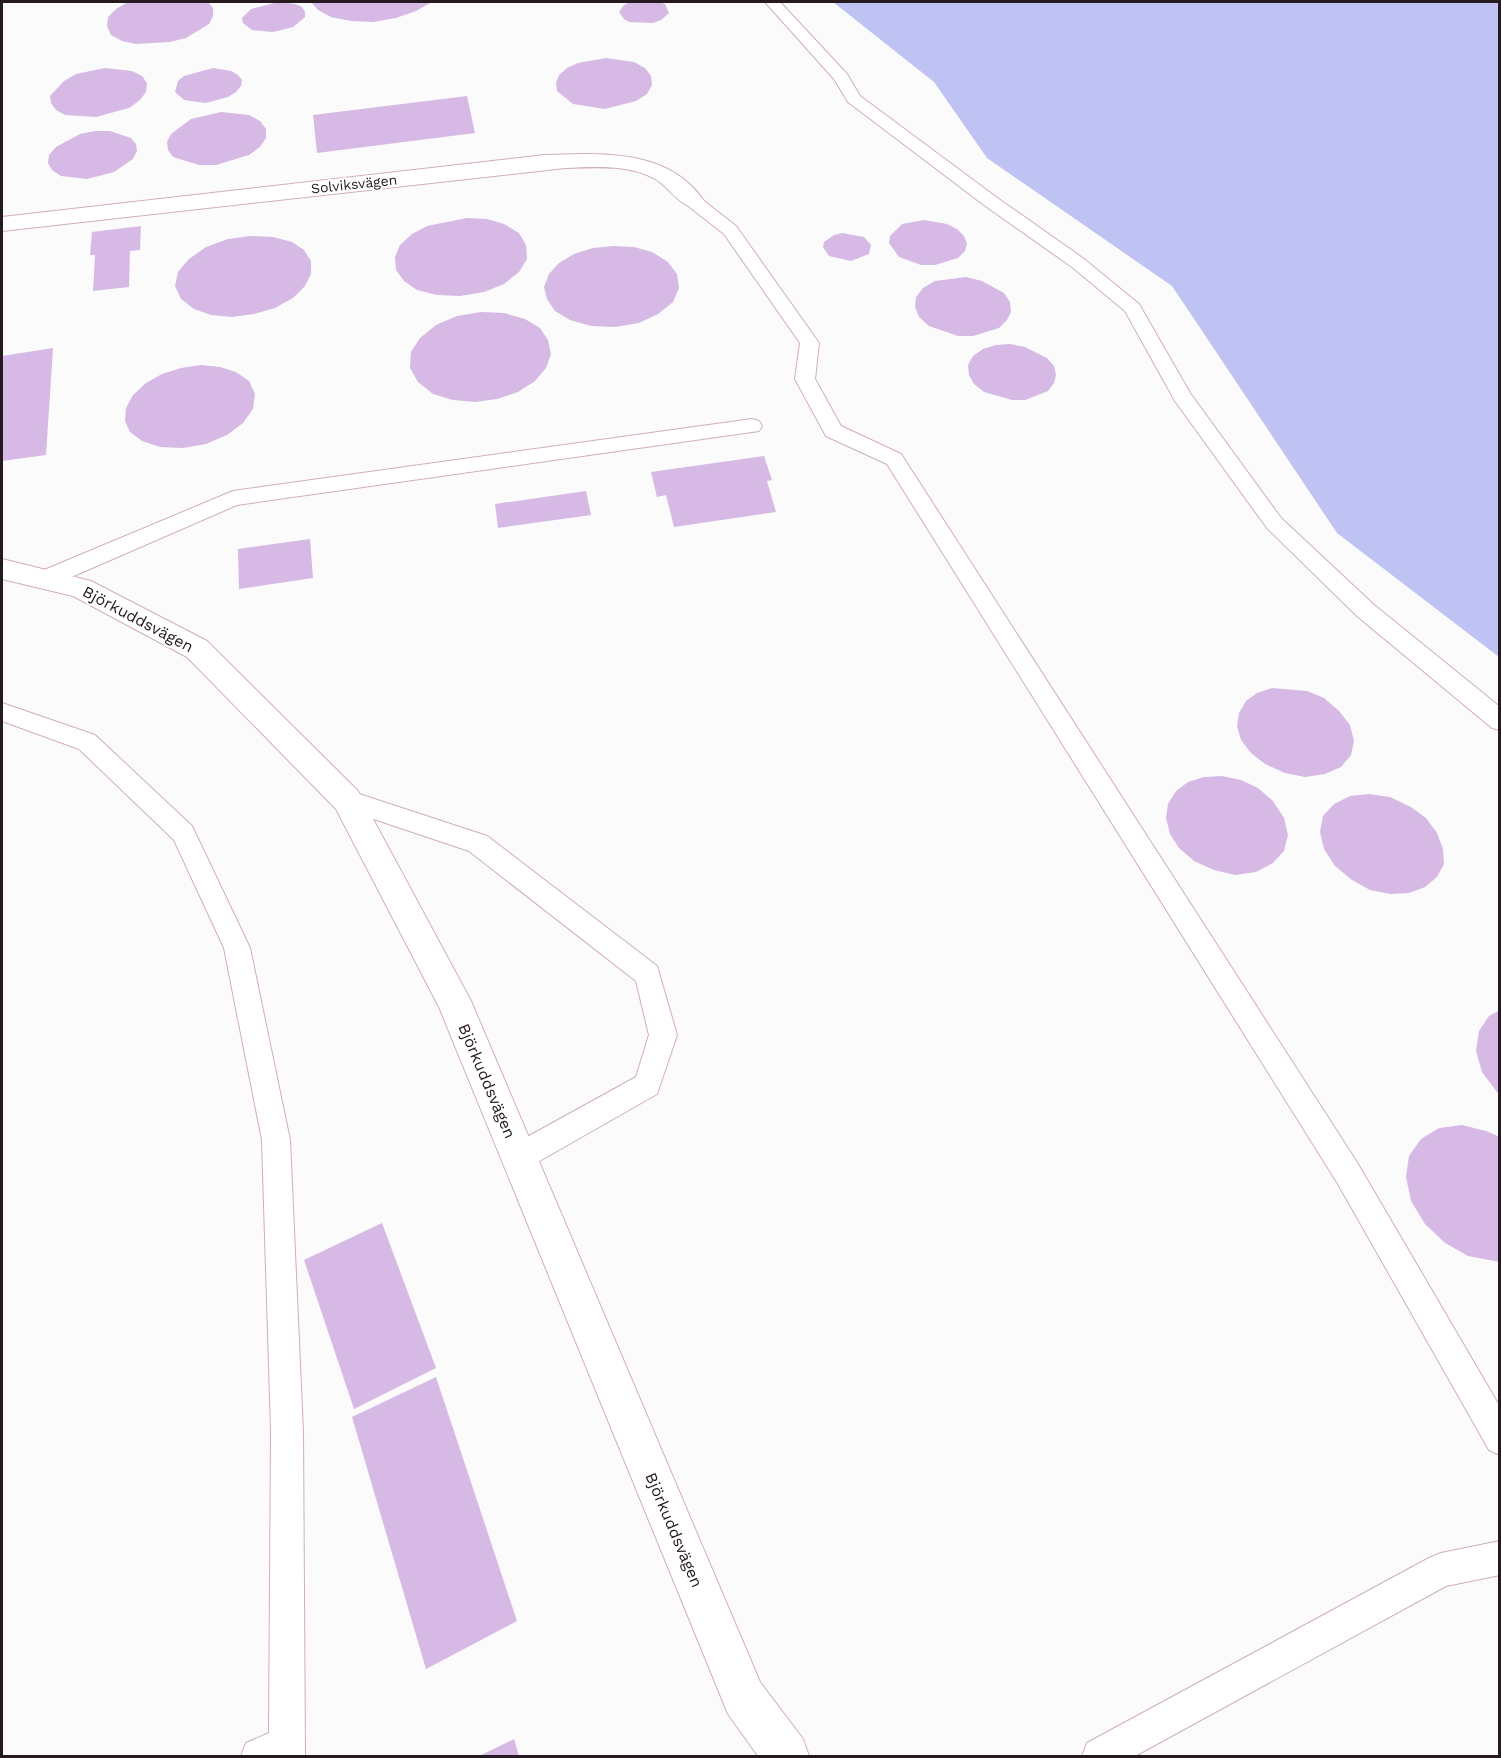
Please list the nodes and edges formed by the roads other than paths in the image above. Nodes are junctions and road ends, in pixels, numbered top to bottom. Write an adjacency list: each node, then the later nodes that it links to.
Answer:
1 (772, 2): 8 (lane)
2 (693, 201): 3 (street, Solviksvägen); 11 (lane)
3 (2, 224)
4 (752, 426): 6 (lane)
5 (2, 569): 6 (street, Björkuddsvägen)
6 (45, 579): 9 (street, Björkuddsvägen)
7 (2, 712): 13 (lane)
8 (1500, 722)
9 (347, 800): 10 (street, Björkuddsvägen); 10 (lane)
10 (519, 1157): 14 (street, Björkuddsvägen)
11 (1500, 1439)
12 (1500, 1558): 15 (lane)
13 (277, 1752)
14 (786, 1756)
15 (1100, 1756)

